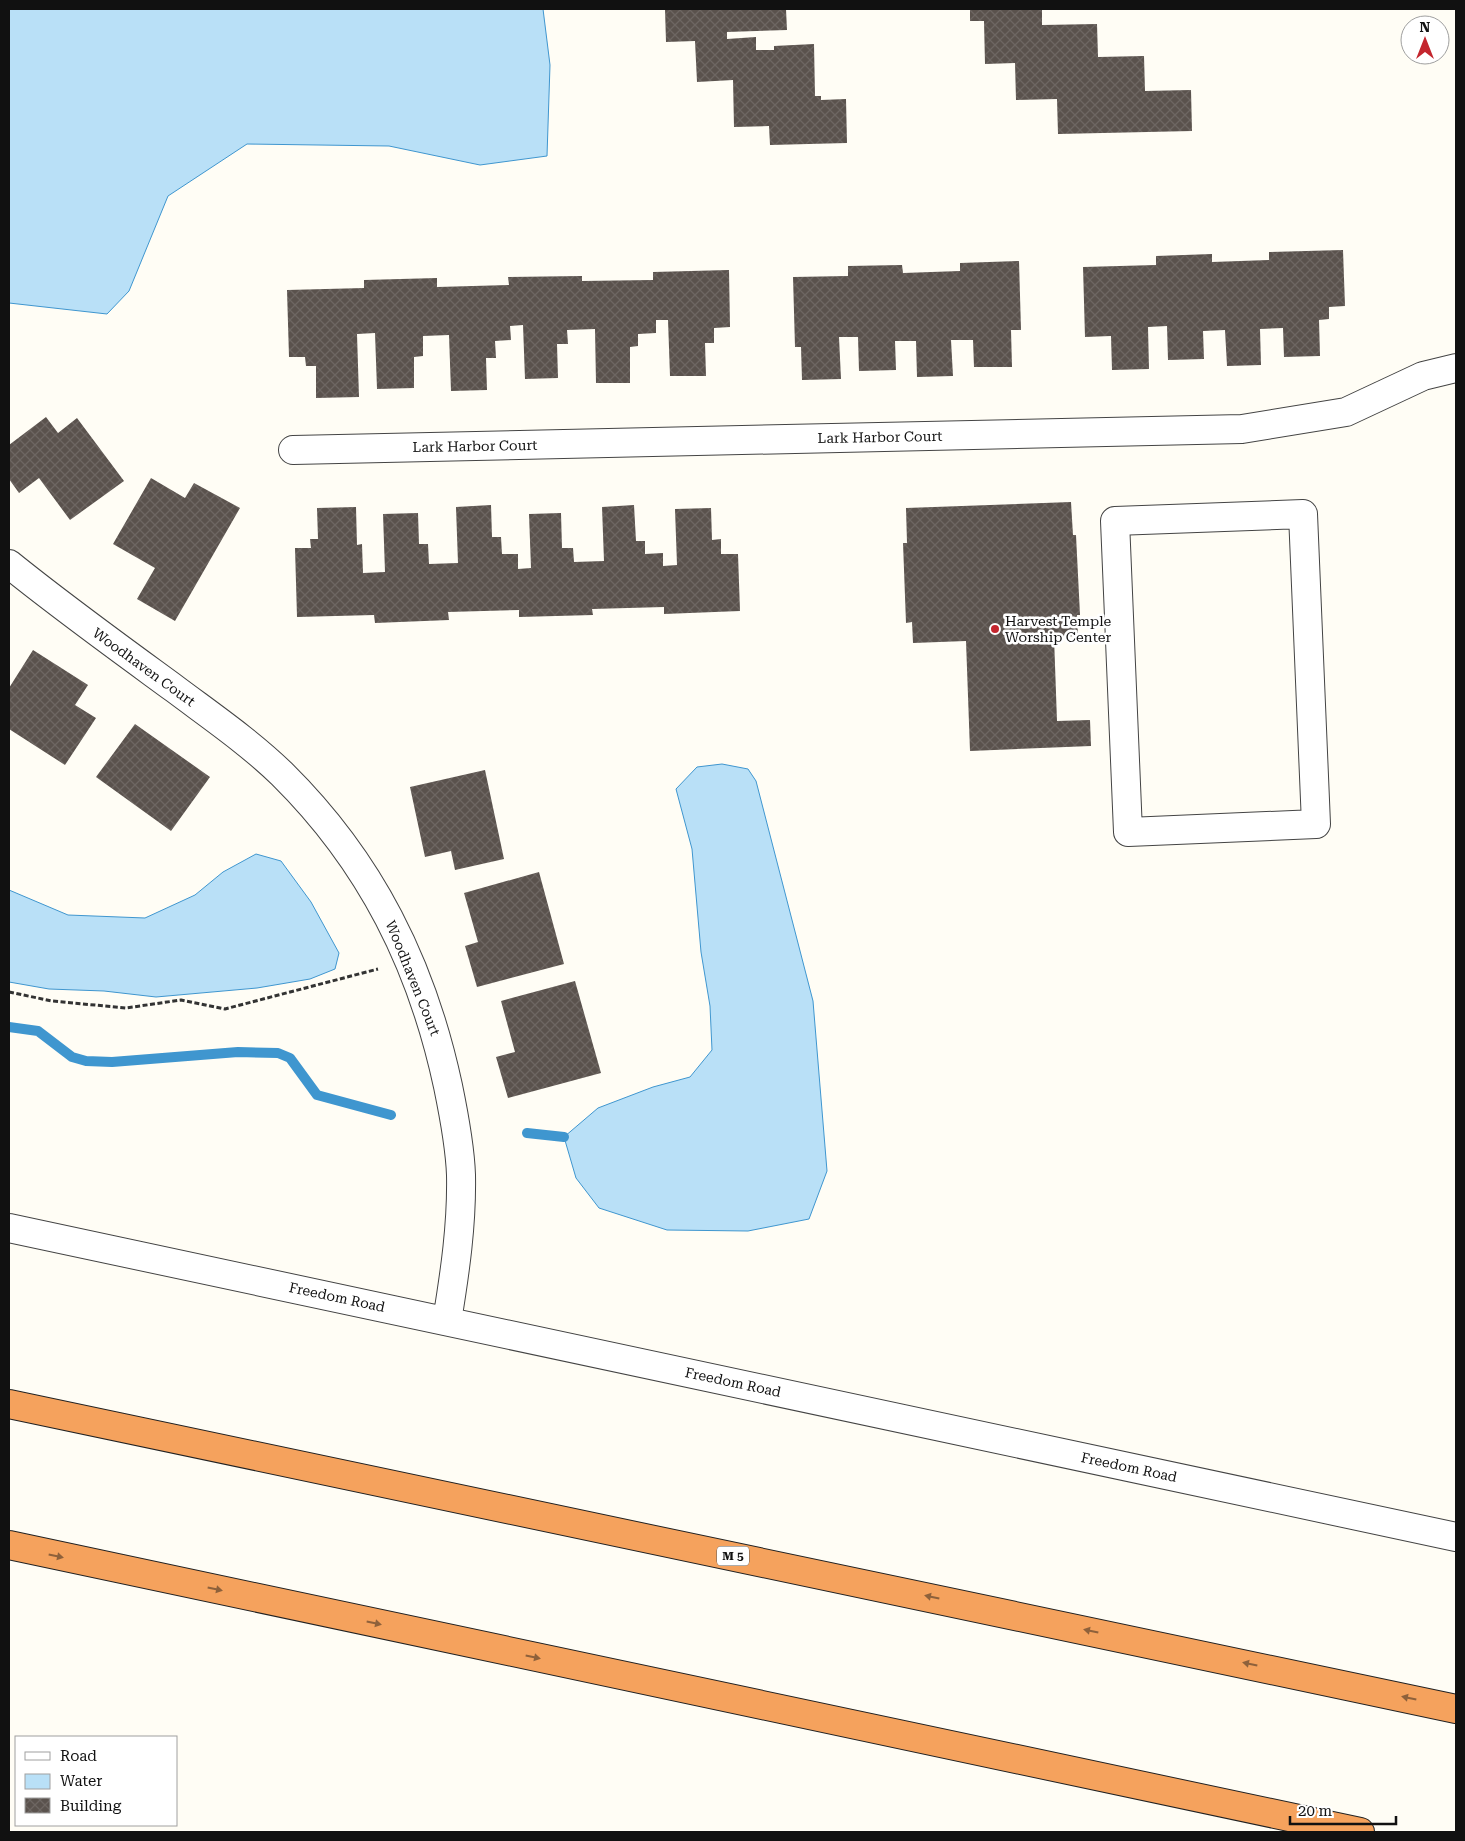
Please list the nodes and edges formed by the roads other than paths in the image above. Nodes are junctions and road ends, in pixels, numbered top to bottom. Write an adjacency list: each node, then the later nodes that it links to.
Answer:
1 (1456, 368): 2 (street, Lark Harbor Court)
2 (293, 450)
3 (9, 564): 6 (street, Woodhaven Court)
4 (1310, 692): 4 (street)
5 (9, 1228): 6 (street, Freedom Road)
6 (447, 1321): 8 (street, Freedom Road)
7 (9, 1404): 10 (highway, M 5, one-way to 7)
8 (1456, 1537)
9 (9, 1545): 11 (highway, one-way to 11)
10 (1456, 1709)
11 (1360, 1832)

